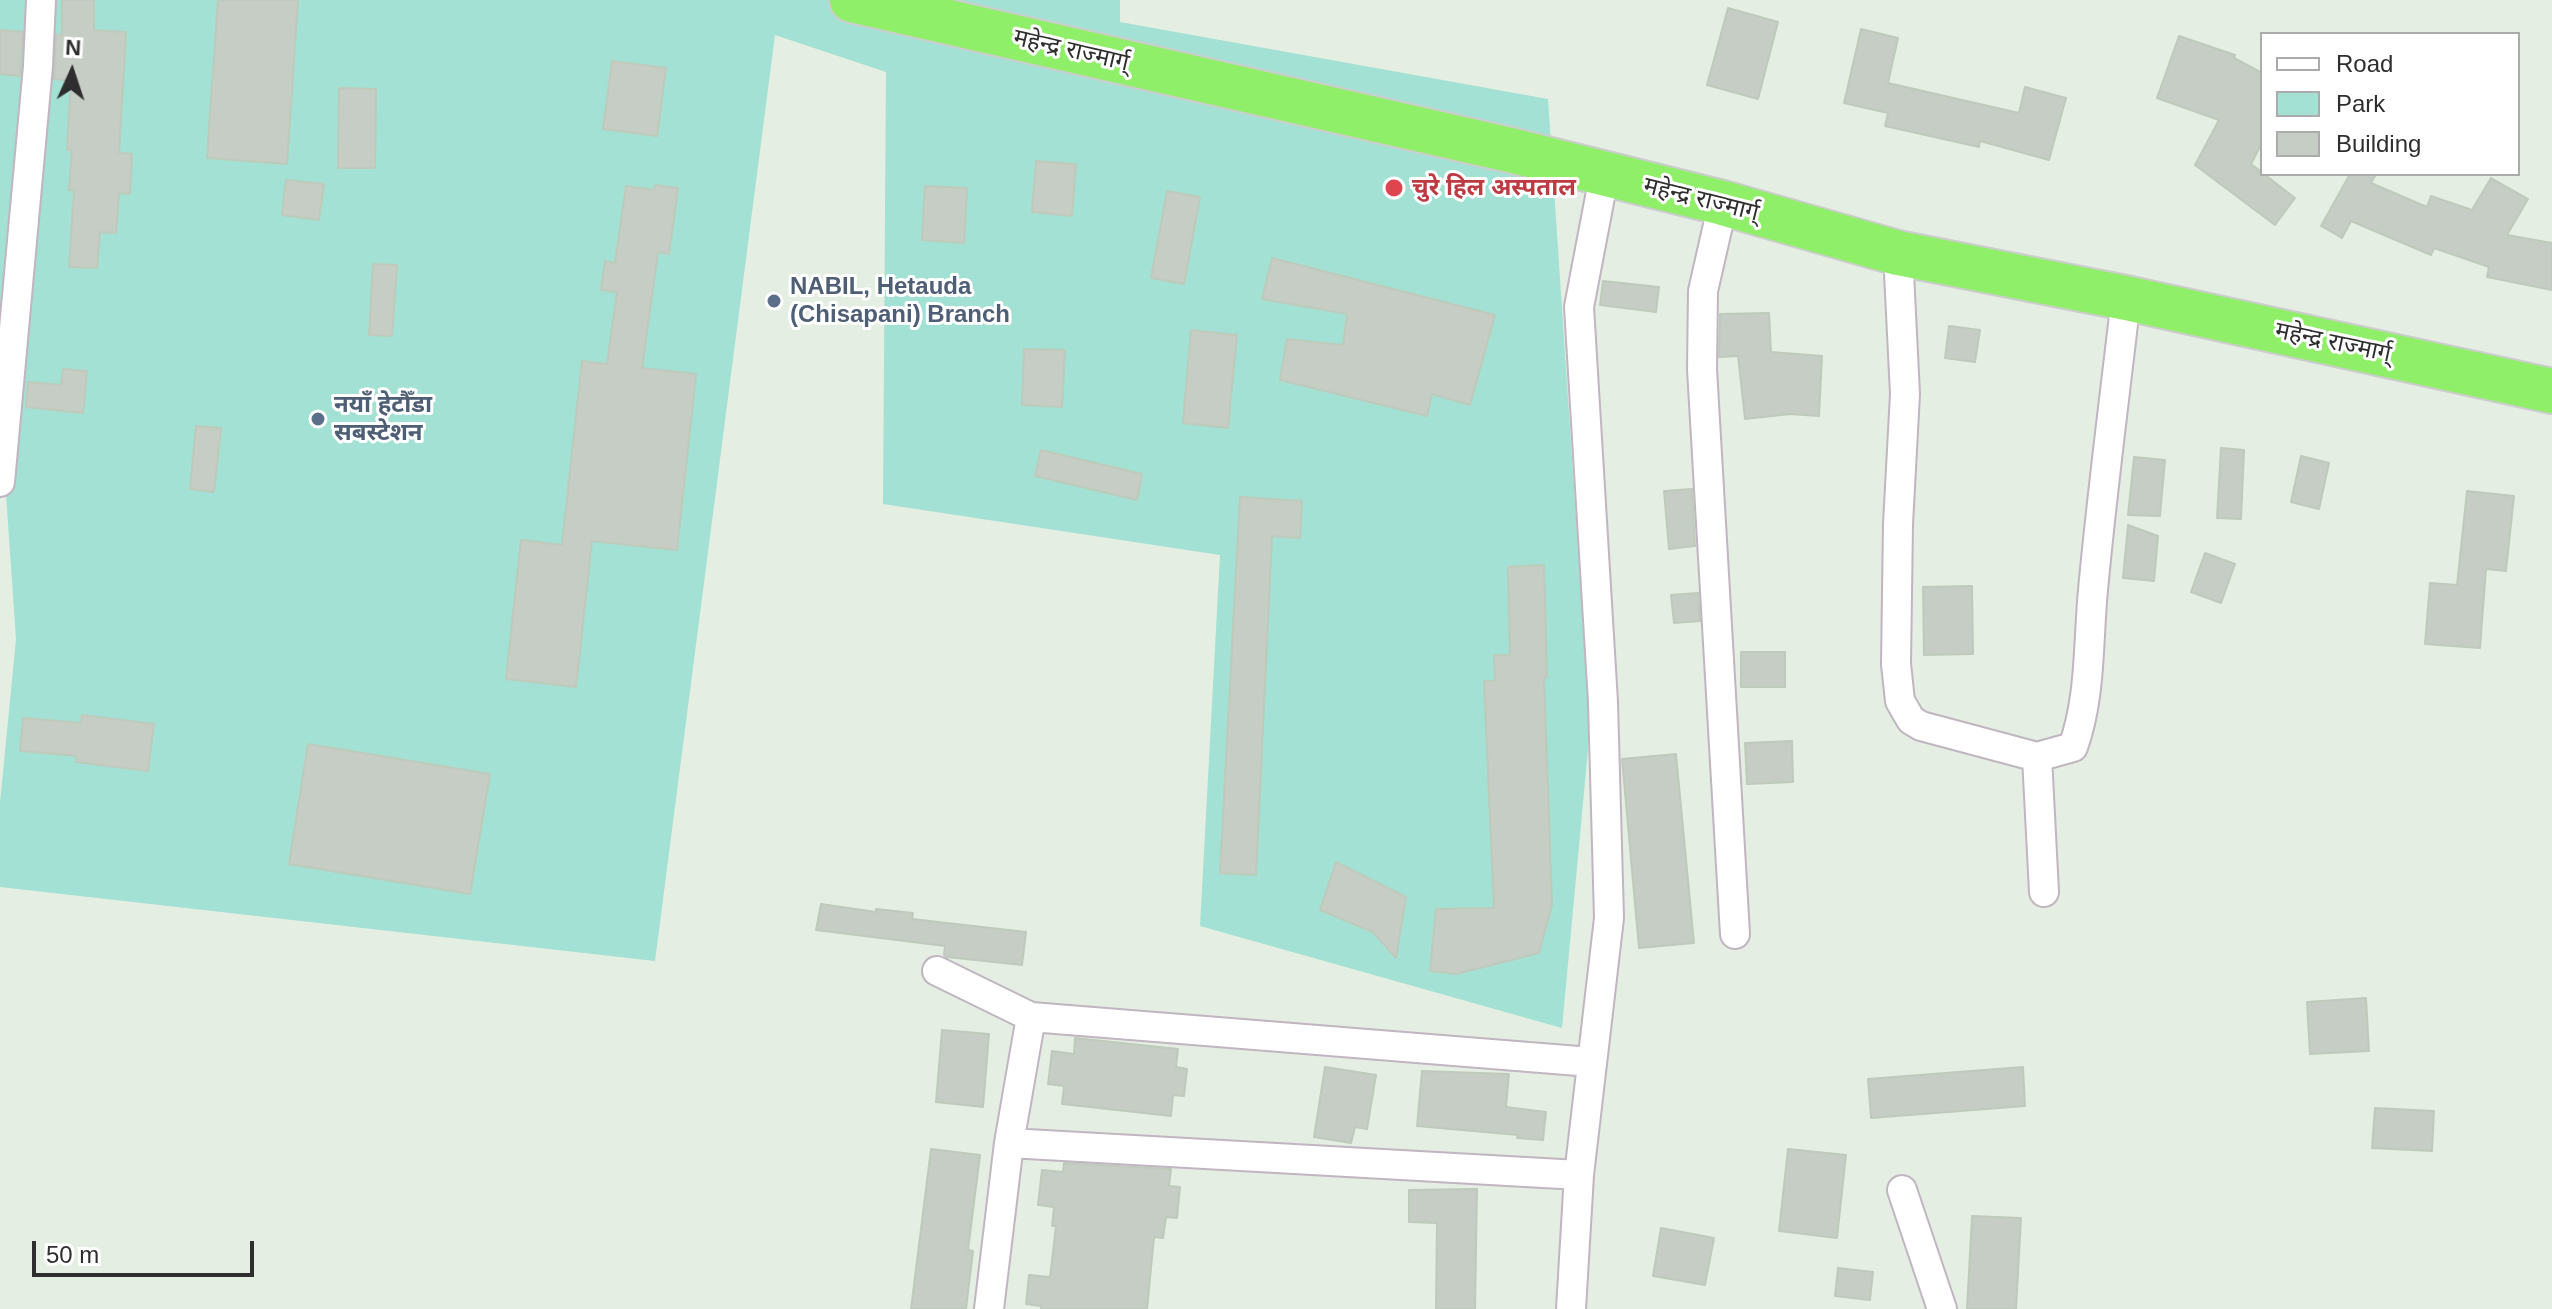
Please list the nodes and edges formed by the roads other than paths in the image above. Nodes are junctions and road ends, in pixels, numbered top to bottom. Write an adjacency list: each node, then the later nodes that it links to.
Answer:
1 (41, 0): 8 (street)
2 (852, 0): 3 (highway, महेन्द्र राज्मार्ग्)
3 (1604, 176): 4 (highway, महेन्द्र राज्मार्ग्); 14 (street)
4 (1723, 203): 5 (highway, महेन्द्र राज्मार्ग्); 11 (street)
5 (1898, 253): 6 (highway, महेन्द्र राज्मार्ग्); 9 (street)
6 (2126, 298): 7 (highway, महेन्द्र राज्मार्ग्); 9 (street)
7 (2552, 391)
8 (0, 482)
9 (2037, 757): 10 (street)
10 (2044, 892)
11 (1735, 934)
12 (937, 971): 13 (street)
13 (1031, 1017): 14 (street); 15 (street)
14 (1591, 1062): 16 (street)
15 (1009, 1143): 16 (street); 18 (street)
16 (1579, 1175): 19 (street)
17 (1902, 1190): 20 (street)
18 (989, 1309)
19 (1571, 1309)
20 (1942, 1309)

